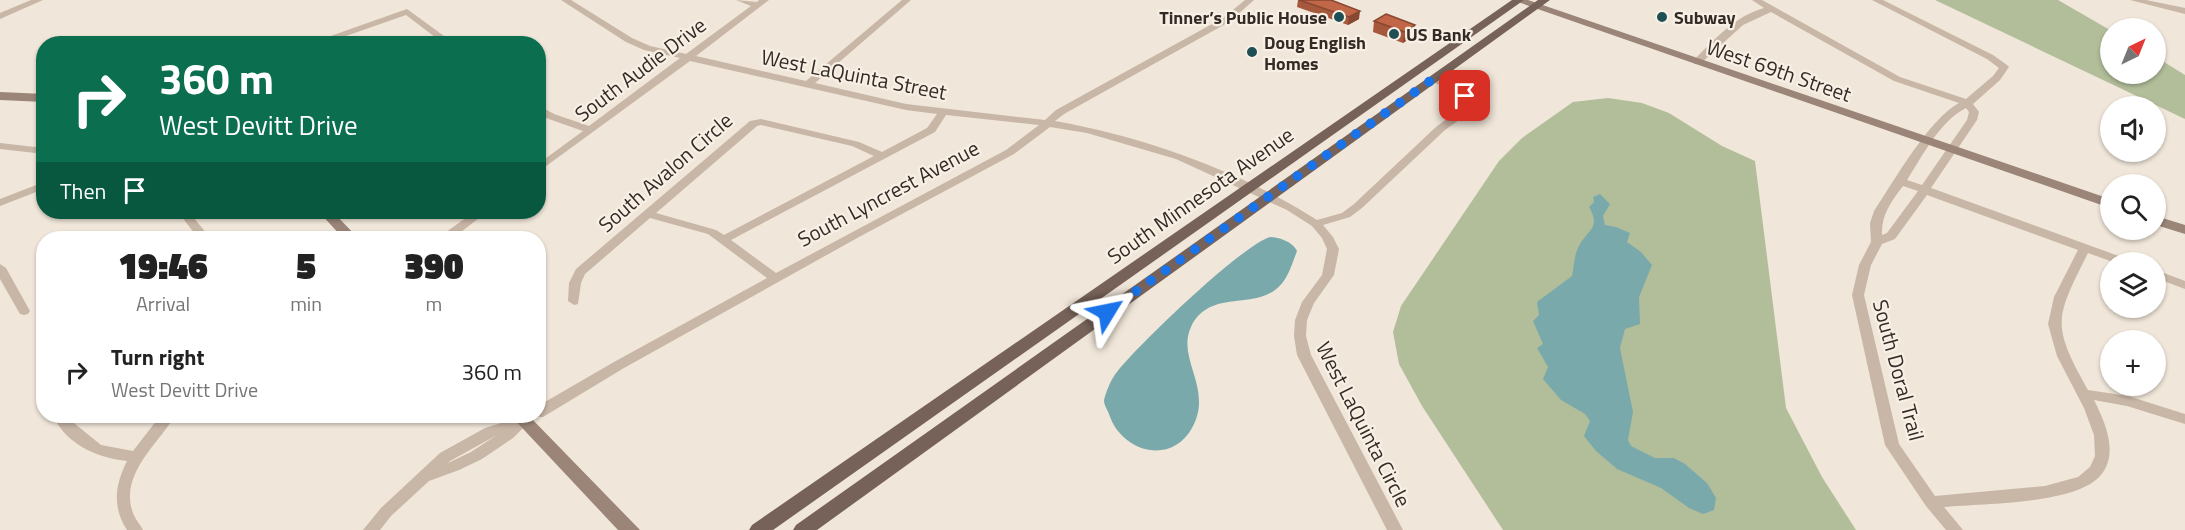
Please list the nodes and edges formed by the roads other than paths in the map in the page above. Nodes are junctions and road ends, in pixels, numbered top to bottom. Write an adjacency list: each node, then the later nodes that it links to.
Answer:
1 (39, 0): 14 (street)
2 (565, 0): 17 (street, West LaQuinta Street)
3 (740, 0): 10 (street)
4 (907, 0): 20 (street)
5 (1250, 0): 26 (street, South Lyncrest Avenue)
6 (1518, 0): 11 (main road, West 69th Street); 36 (main road, South Minnesota Avenue)
7 (1756, 0): 12 (street)
8 (1876, 0): 23 (street, South Doral Trail)
9 (2134, 0): 13 (street)
10 (762, 2): 17 (street, South Audie Drive)
11 (1541, 2): 18 (main road, West 69th Street); 19 (main road, South Minnesota Avenue)
12 (1771, 9): 18 (street); 23 (street)
13 (2185, 11)
14 (0, 16)
15 (336, 36): 16 (street)
16 (440, 36)
17 (688, 59): 20 (street, West LaQuinta Street); 27 (street, South Audie Drive)
18 (1700, 59): 28 (main road, West 69th Street)
19 (1433, 79): 39 (main road, South Minnesota Avenue); 49 (street)
20 (807, 86): 24 (street, West LaQuinta Street)
21 (0, 96): 22 (main road)
22 (36, 98)
23 (1968, 103): 28 (street, South Doral Trail); 30 (street, South Doral Trail)
24 (943, 111): 26 (street, West LaQuinta Street); 32 (street)
25 (546, 113): 27 (street)
26 (1047, 123): 36 (street, West LaQuinta Street); 59 (street, South Lyncrest Avenue)
27 (591, 130): 33 (street, South Audie Drive)
28 (1930, 137): 30 (main road, West 69th Street); 34 (street, South Doral Trail)
29 (0, 146): 31 (street)
30 (1955, 146): 37 (street, South Doral Trail); 38 (main road); 40 (main road)
31 (36, 150)
32 (882, 156): 43 (street, South Avalon Circle); 54 (street)
33 (546, 163)
34 (1900, 181): 37 (street); 55 (street, South Doral Trail)
35 (36, 188): 41 (street)
36 (1250, 188): 39 (street, West LaQuinta Street); 76 (main road, South Minnesota Avenue)
37 (1925, 191): 55 (street, South Doral Trail); 56 (street)
38 (2100, 191)
39 (1268, 197): 49 (street, West LaQuinta Circle); 77 (main road, South Minnesota Avenue)
40 (2100, 200)
41 (0, 203)
42 (2166, 212): 47 (main road)
43 (647, 214): 54 (street); 62 (street, South Avalon Circle)
44 (189, 219): 51 (street)
45 (333, 219): 52 (main road)
46 (472, 219): 53 (street)
47 (2185, 219)
48 (2166, 223): 50 (main road)
49 (1316, 225): 78 (street, West LaQuinta Circle)
50 (2185, 230)
51 (198, 231)
52 (344, 231)
53 (456, 231)
54 (723, 240): 59 (street)
55 (1877, 243): 72 (street, South Doral Trail)
56 (2085, 248): 57 (street); 64 (street)
57 (2100, 253)
58 (0, 268): 63 (street)
59 (775, 278): 65 (street, South Lyncrest Avenue)
60 (2166, 278): 61 (street)
61 (2185, 285)
62 (574, 301)
63 (24, 311)
64 (2084, 394): 66 (street); 72 (street)
65 (546, 406)
66 (2185, 419)
67 (64, 423): 71 (street)
68 (161, 423): 71 (street)
69 (520, 423): 74 (street, South Lyncrest Avenue)
70 (535, 423): 75 (main road)
71 (136, 457): 73 (street)
72 (1931, 502): 79 (street, South Doral Trail)
73 (135, 530)
74 (371, 530)
75 (630, 530)
76 (759, 530)
77 (803, 530)
78 (1395, 530)
79 (1955, 530)

